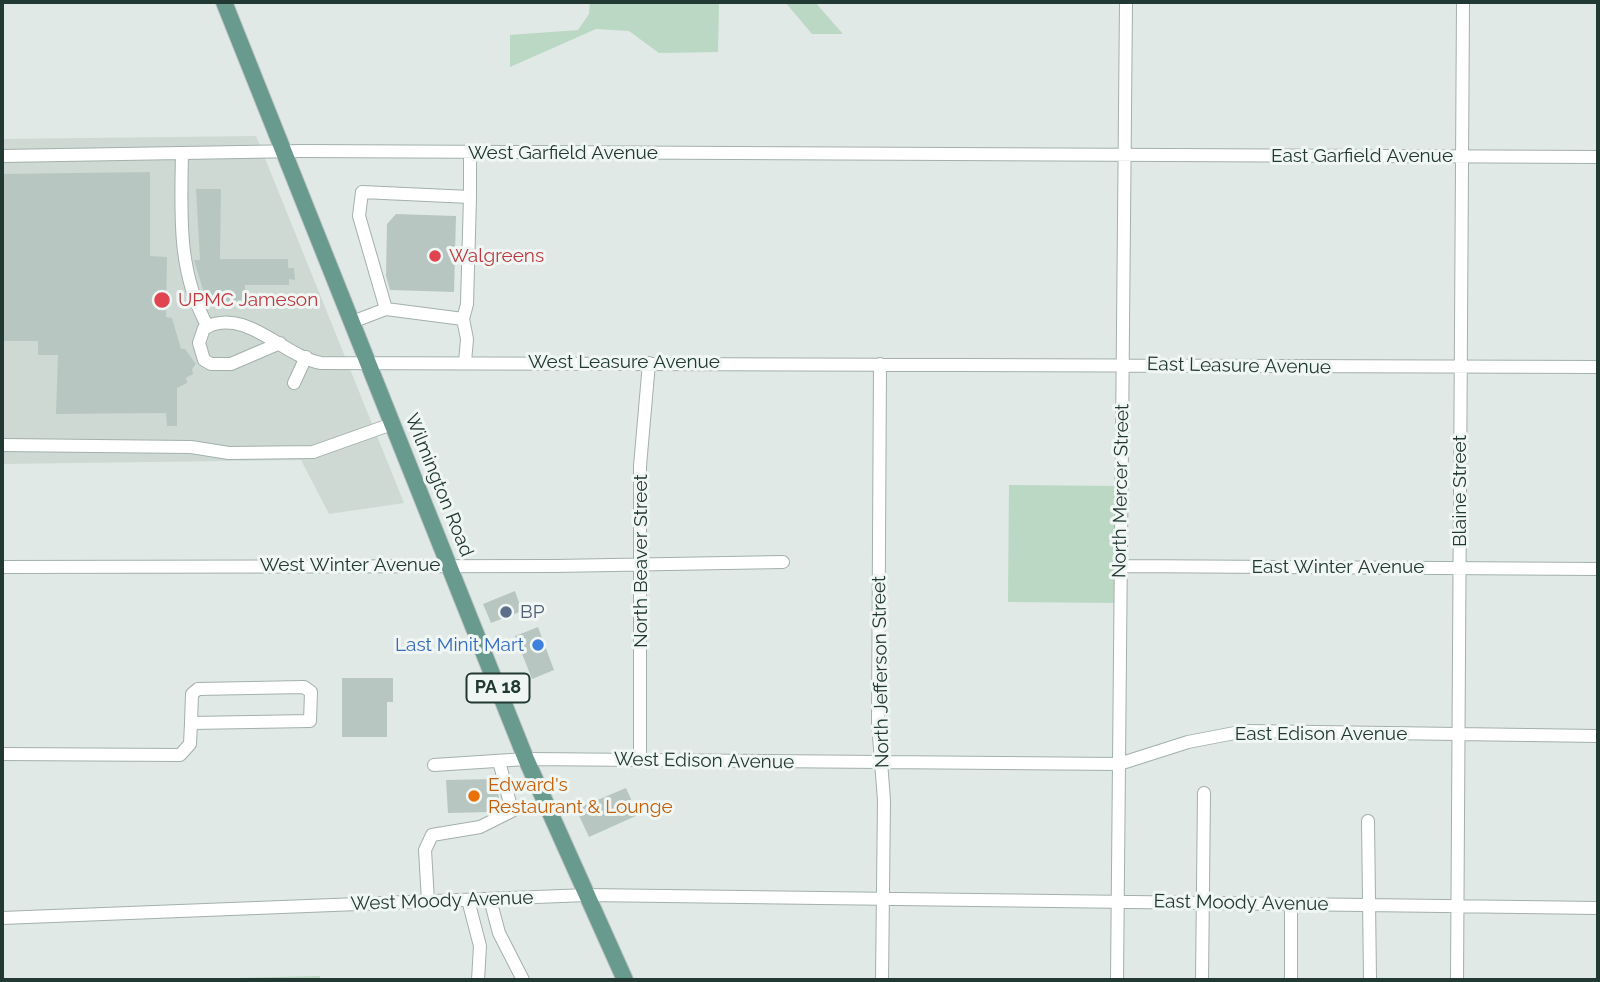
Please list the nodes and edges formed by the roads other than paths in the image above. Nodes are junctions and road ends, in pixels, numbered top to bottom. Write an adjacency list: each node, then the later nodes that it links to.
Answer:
1 (224, 2): 4 (main road, Wilmington Road / PA 18)
2 (1126, 2): 8 (street, North Mercer Street)
3 (1463, 2): 9 (street, Blaine Street)
4 (284, 152): 5 (street, West Garfield Avenue); 6 (street, West Garfield Avenue); 14 (main road, Wilmington Road / PA 18)
5 (470, 152): 8 (street, West Garfield Avenue); 11 (street)
6 (182, 153): 7 (street, West Garfield Avenue); 15 (street)
7 (2, 156)
8 (1125, 156): 9 (street, East Garfield Avenue); 22 (street, North Mercer Street)
9 (1461, 157): 10 (street, East Garfield Avenue); 23 (street, Blaine Street)
10 (1598, 157)
11 (470, 197): 12 (street); 13 (street)
12 (386, 309): 13 (street); 14 (street)
13 (463, 319): 19 (street)
14 (352, 322): 18 (main road, Wilmington Road / PA 18)
15 (208, 327): 16 (street, West Leasure Avenue); 16 (street)
16 (280, 343): 17 (street, West Leasure Avenue)
17 (306, 357): 18 (street, West Leasure Avenue); 25 (street)
18 (367, 361): 19 (street, West Leasure Avenue); 26 (main road, Wilmington Road / PA 18)
19 (466, 362): 20 (street, West Leasure Avenue)
20 (649, 363): 21 (street, West Leasure Avenue); 29 (street, North Beaver Street)
21 (880, 364): 22 (street, East Leasure Avenue); 42 (street, North Jefferson Street)
22 (1122, 365): 23 (street, East Leasure Avenue); 31 (street, North Mercer Street)
23 (1461, 367): 24 (street, East Leasure Avenue); 33 (street, Blaine Street)
24 (1598, 368)
25 (294, 383)
26 (393, 424): 27 (street); 30 (main road, Wilmington Road / PA 18)
27 (2, 445)
28 (782, 562): 29 (street, West Winter Avenue)
29 (641, 563): 30 (street, West Winter Avenue); 40 (street, North Beaver Street)
30 (448, 564): 32 (street, West Winter Avenue); 39 (main road, Wilmington Road / PA 18)
31 (1121, 566): 33 (street, East Winter Avenue); 43 (street, North Mercer Street)
32 (2, 567)
33 (1460, 567): 34 (street, East Winter Avenue); 36 (street, Blaine Street)
34 (1598, 569)
35 (191, 723): 35 (street); 38 (street)
36 (1458, 735): 37 (street, East Edison Avenue); 43 (street, East Edison Avenue); 56 (street, Blaine Street)
37 (1598, 736)
38 (2, 754)
39 (526, 759): 40 (street, West Edison Avenue); 41 (street, West Edison Avenue); 47 (main road, Wilmington Road / PA 18)
40 (640, 760): 42 (street, West Edison Avenue)
41 (499, 761): 44 (street, West Edison Avenue); 51 (street)
42 (881, 763): 43 (street, East Edison Avenue); 48 (street, North Jefferson Street)
43 (1119, 764): 52 (street, North Mercer Street)
44 (434, 765)
45 (1204, 793): 53 (street)
46 (1368, 821): 55 (street)
47 (587, 895): 48 (street, West Moody Avenue); 49 (street, West Moody Avenue); 61 (main road, Wilmington Road / PA 18)
48 (883, 898): 52 (street, East Moody Avenue); 62 (street, North Jefferson Street)
49 (490, 899): 50 (street, West Moody Avenue); 59 (street)
50 (468, 900): 51 (street, West Moody Avenue); 60 (street)
51 (428, 901): 58 (street, West Moody Avenue)
52 (1118, 901): 53 (street, East Moody Avenue); 63 (street, North Mercer Street)
53 (1203, 902): 54 (street, East Moody Avenue); 64 (street)
54 (1291, 904): 55 (street, East Moody Avenue); 65 (street)
55 (1369, 904): 56 (street, East Moody Avenue); 66 (street)
56 (1458, 905): 57 (street, East Moody Avenue); 67 (street, Blaine Street)
57 (1598, 908)
58 (2, 918)
59 (517, 978)
60 (478, 980)
61 (625, 980)
62 (882, 980)
63 (1117, 980)
64 (1202, 980)
65 (1291, 980)
66 (1370, 980)
67 (1457, 980)

